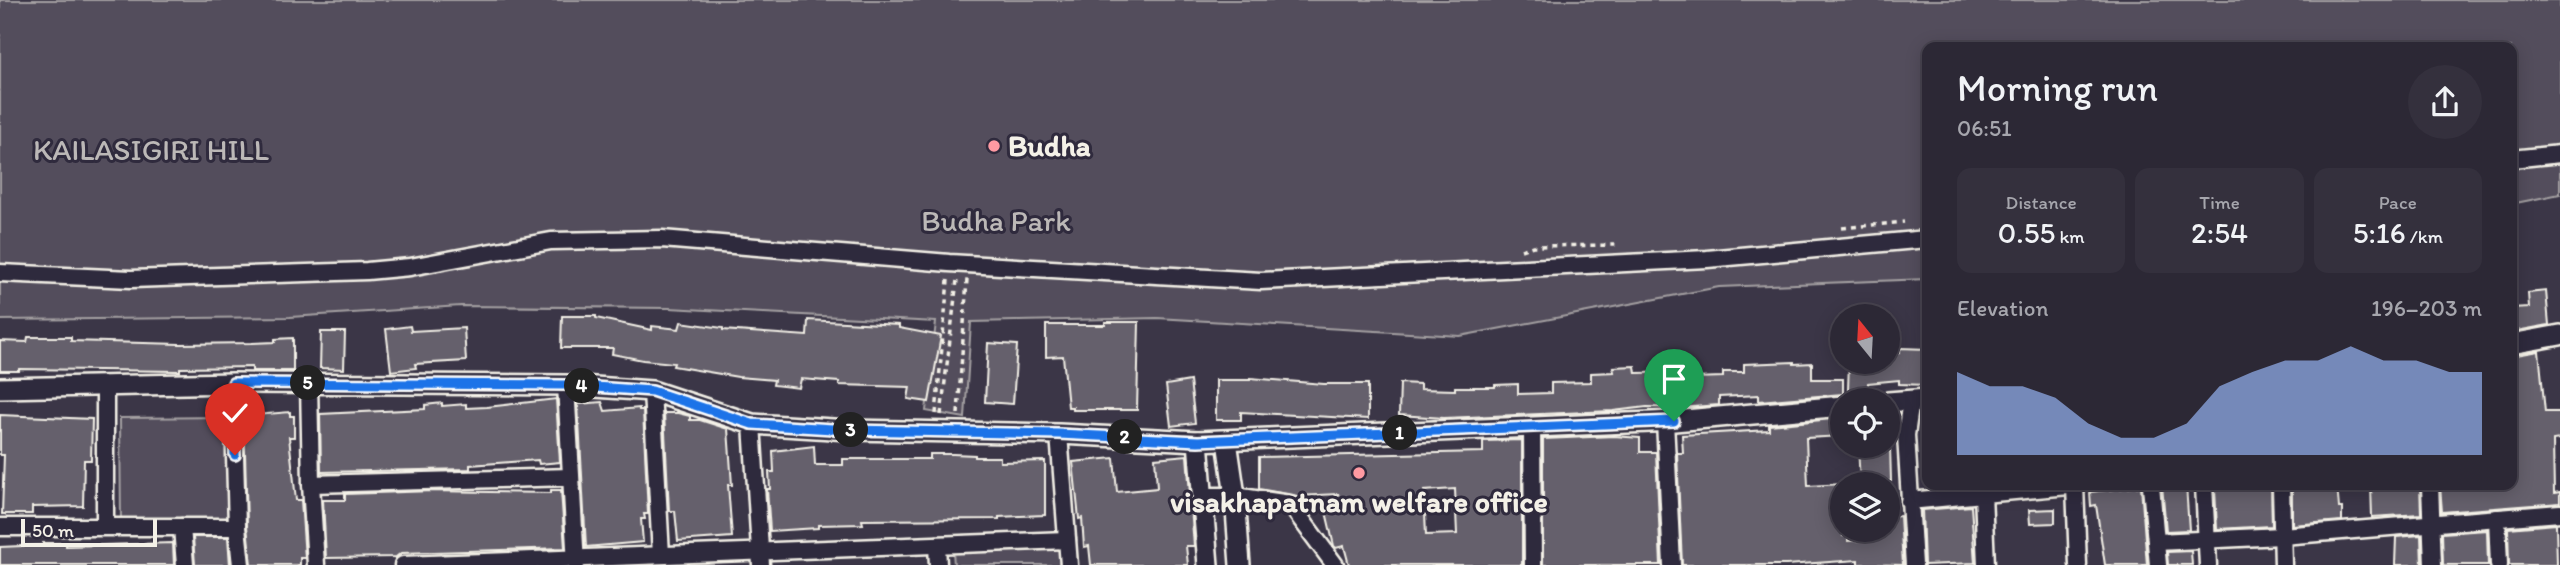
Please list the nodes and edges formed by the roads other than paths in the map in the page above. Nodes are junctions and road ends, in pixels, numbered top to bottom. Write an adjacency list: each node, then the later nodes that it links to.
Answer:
1 (2560, 154): 2 (street)
2 (2517, 158)
3 (1922, 239): 4 (street)
4 (0, 273)
5 (2560, 335): 6 (street)
6 (2517, 343)
7 (233, 383): 8 (street); 10 (street); 40 (street)
8 (309, 383): 9 (street); 23 (street)
9 (566, 385): 12 (street); 22 (street)
10 (105, 387): 11 (street); 37 (street)
11 (0, 388)
12 (652, 391): 17 (street); 46 (street)
13 (1919, 400): 14 (street); 33 (street)
14 (1900, 401)
15 (1830, 407): 16 (street)
16 (1665, 421): 18 (street); 61 (street)
17 (752, 424): 19 (street); 48 (street)
18 (1531, 427): 21 (street); 60 (street)
19 (1059, 434): 20 (street); 42 (street)
20 (1198, 441): 21 (street); 31 (street)
21 (1227, 441): 32 (street)
22 (571, 477): 23 (street); 49 (street)
23 (310, 484): 53 (street)
24 (2025, 490): 30 (street)
25 (2077, 490): 64 (street)
26 (2152, 490): 44 (street)
27 (2204, 490): 43 (street)
28 (2281, 490): 41 (street)
29 (2430, 490): 36 (street)
30 (1983, 494): 33 (street); 63 (street)
31 (1202, 496): 32 (street); 57 (street)
32 (1236, 496): 58 (street); 59 (street)
33 (1909, 501): 62 (street)
34 (2560, 513): 35 (street)
35 (2497, 518): 36 (street); 69 (street)
36 (2432, 524): 41 (street); 68 (street)
37 (106, 526): 38 (street); 39 (street)
38 (0, 527)
39 (182, 527): 40 (street); 51 (street)
40 (237, 527): 52 (street)
41 (2282, 536): 43 (street); 67 (street)
42 (1067, 540): 45 (street); 56 (street)
43 (2208, 540): 44 (street); 66 (street)
44 (2157, 542): 65 (street)
45 (937, 545): 47 (street); 55 (street)
46 (661, 555): 48 (street); 49 (street)
47 (848, 557): 48 (street)
48 (761, 558)
49 (576, 562): 50 (street)
50 (488, 563): 54 (street)
51 (185, 565)
52 (241, 565)
53 (316, 565)
54 (403, 565)
55 (938, 565)
56 (1069, 565)
57 (1208, 565)
58 (1240, 565)
59 (1335, 565)
60 (1533, 565)
61 (1672, 565)
62 (1914, 565)
63 (1986, 565)
64 (2078, 565)
65 (2158, 565)
66 (2208, 565)
67 (2283, 565)
68 (2433, 565)
69 (2499, 565)

